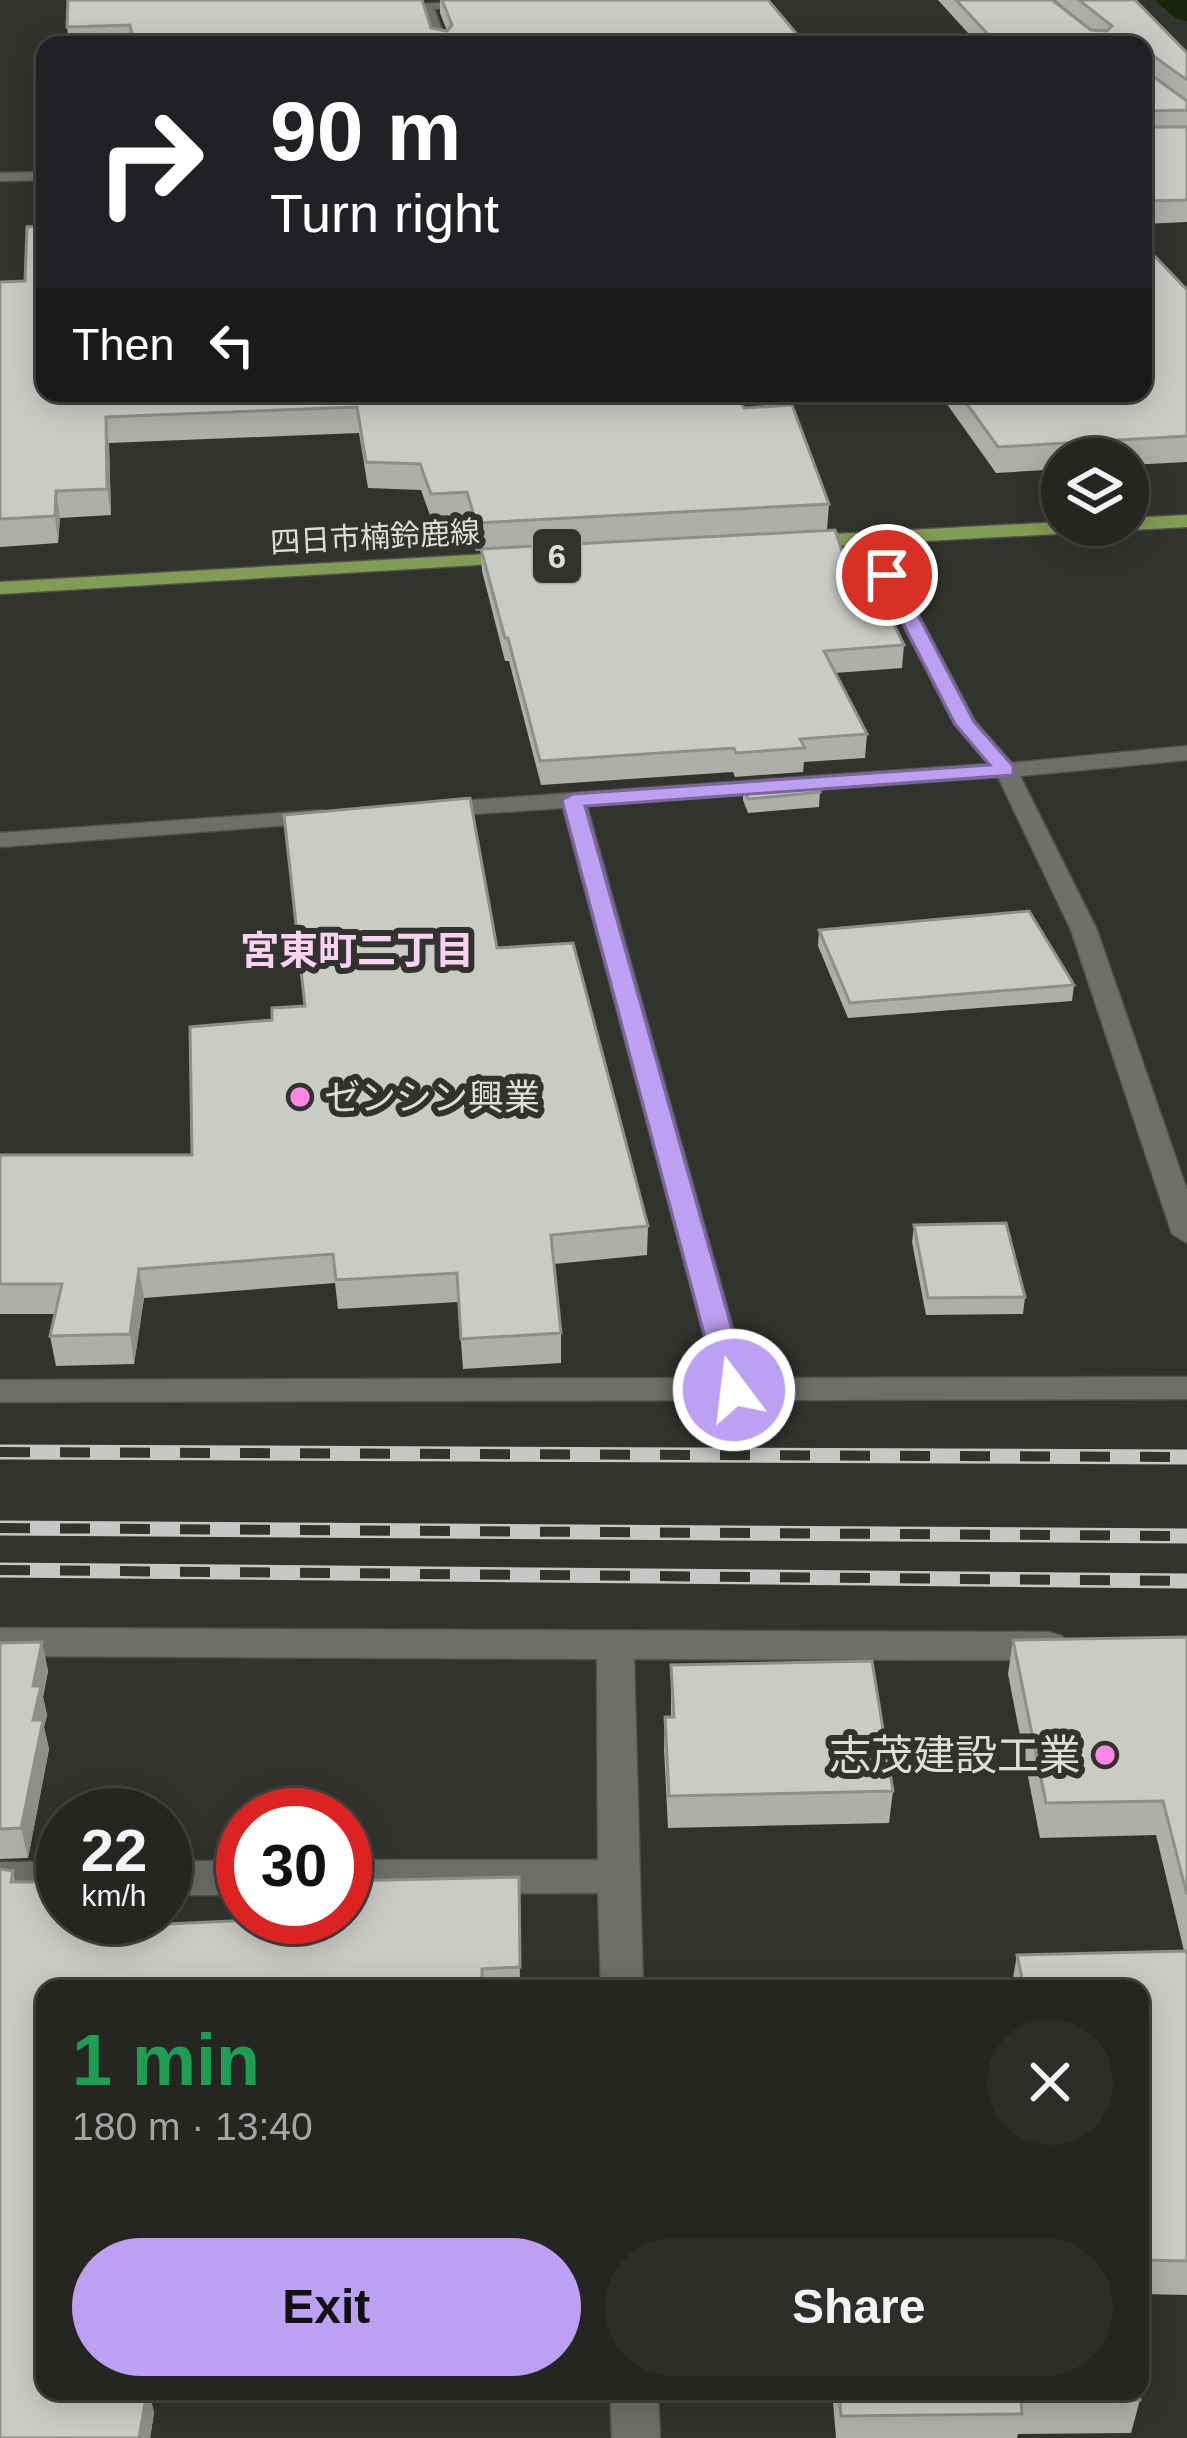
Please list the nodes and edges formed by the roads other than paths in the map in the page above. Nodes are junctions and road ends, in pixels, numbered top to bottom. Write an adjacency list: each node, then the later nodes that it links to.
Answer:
1 (496, 0): 2 (street)
2 (439, 36)
3 (36, 176): 4 (street)
4 (0, 178)
5 (1187, 521): 6 (main road)
6 (1149, 523)
7 (1041, 529): 8 (main road)
8 (868, 538): 9 (main road); 13 (street)
9 (774, 544)
10 (539, 557): 11 (main road, 四日市楠鈴鹿線 / 6)
11 (0, 588)
12 (1187, 753): 13 (street)
13 (1006, 770): 14 (street); 18 (street)
14 (573, 800): 15 (street); 20 (street)
15 (406, 812)
16 (358, 815): 17 (street)
17 (0, 840)
18 (1187, 1234)
19 (1187, 1388): 20 (street)
20 (734, 1390): 21 (street)
21 (0, 1391)
22 (0, 1642): 23 (street)
23 (615, 1645): 24 (street); 25 (street)
24 (1092, 1646)
25 (618, 1876): 26 (street); 29 (street)
26 (372, 1877)
27 (36, 1879): 28 (street)
28 (0, 1880)
29 (622, 1980)
30 (634, 2400): 31 (street)
31 (636, 2438)

